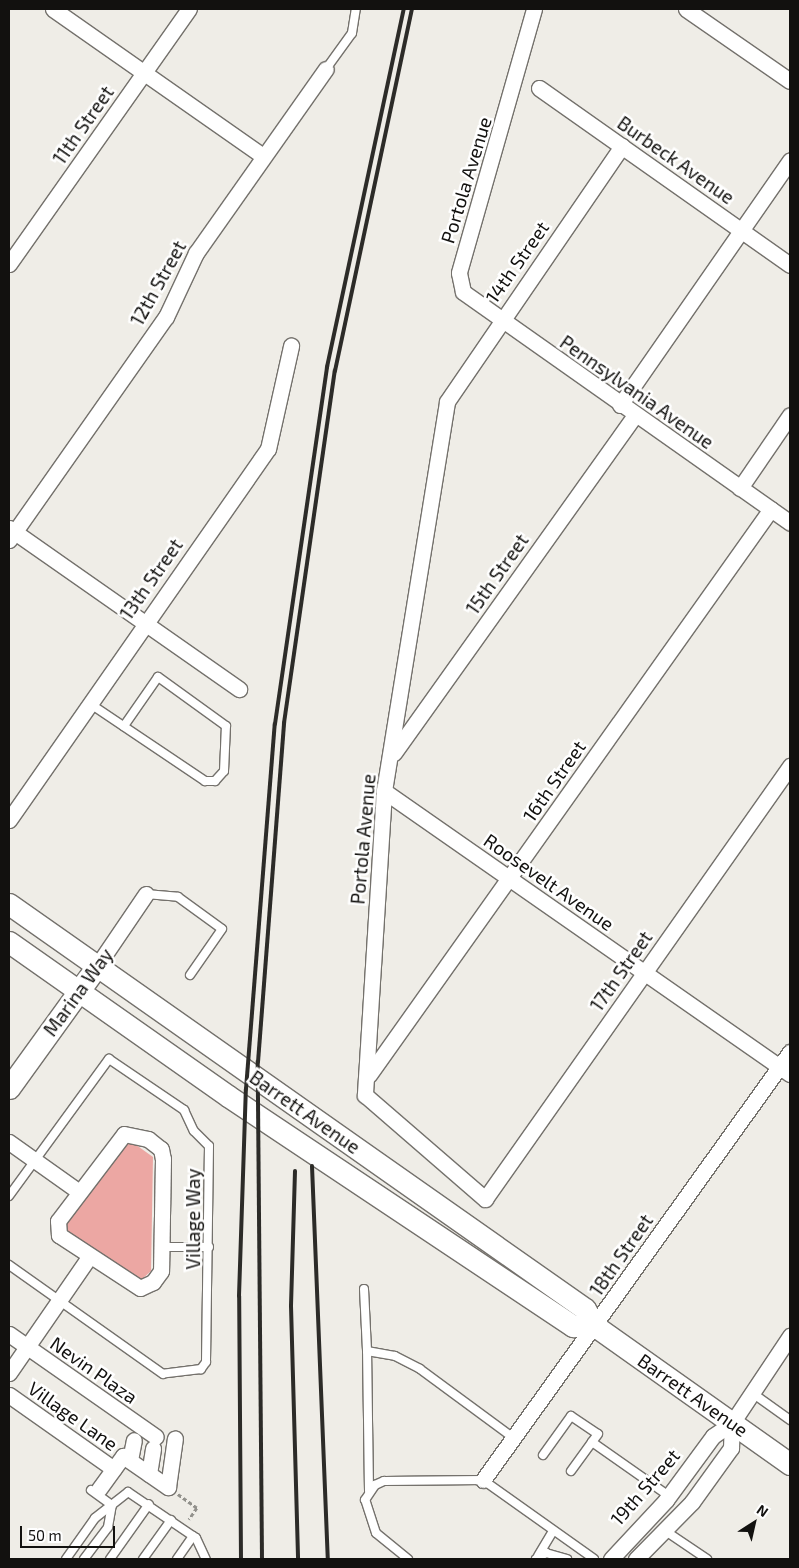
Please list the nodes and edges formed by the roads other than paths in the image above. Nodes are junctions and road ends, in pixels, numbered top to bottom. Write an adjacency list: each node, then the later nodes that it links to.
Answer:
1 (53, 9): 7 (street)
2 (189, 9): 7 (street, 11th Street)
3 (356, 9): 6 (lane)
4 (534, 9): 16 (street, Portola Avenue)
5 (686, 9): 8 (street)
6 (326, 69): 11 (street, 12th Street)
7 (145, 73): 11 (street); 14 (street, 11th Street)
8 (790, 81)
9 (539, 88): 10 (street, Burbeck Avenue)
10 (622, 146): 13 (street, Burbeck Avenue); 17 (street, 14th Street)
11 (263, 156): 26 (street, 12th Street)
12 (790, 160): 13 (street)
13 (742, 230): 15 (street, Burbeck Avenue); 20 (street)
14 (9, 264)
15 (790, 265)
16 (463, 292): 17 (street, Pennsylvania Avenue)
17 (500, 322): 19 (street, 14th Street); 20 (street, Pennsylvania Avenue)
18 (291, 346): 27 (street, 13th Street)
19 (447, 402): 31 (street, Portola Avenue)
20 (620, 405): 21 (street, Pennsylvania Avenue)
21 (635, 415): 23 (street, Pennsylvania Avenue); 31 (street, 15th Street)
22 (790, 415): 23 (street)
23 (740, 488): 24 (street, Pennsylvania Avenue)
24 (771, 509): 25 (street, Pennsylvania Avenue); 35 (street, 16th Street)
25 (790, 523)
26 (11, 533): 27 (street)
27 (144, 624): 28 (street); 29 (street, 13th Street)
28 (239, 689)
29 (89, 703): 30 (lane); 34 (street, 13th Street)
30 (124, 726): 30 (lane)
31 (392, 756): 33 (street, Portola Avenue)
32 (790, 766): 40 (street, 17th Street)
33 (384, 791): 35 (street, Roosevelt Avenue); 45 (street, Portola Avenue)
34 (11, 813)
35 (509, 878): 40 (street, Roosevelt Avenue); 45 (street, 16th Street)
36 (146, 894): 39 (street, Marina Way); 41 (lane)
37 (9, 904): 39 (main road, Barrett Avenue)
38 (9, 942): 42 (main road, Barrett Avenue)
39 (97, 966): 42 (main road, Marina Way); 58 (main road, Barrett Avenue)
40 (644, 972): 44 (street, Roosevelt Avenue); 51 (street, 17th Street)
41 (190, 976)
42 (78, 991): 46 (main road, Marina Way); 58 (main road, Barrett Avenue)
43 (790, 1052): 44 (street, 18th Street)
44 (785, 1071): 58 (street, 18th Street)
45 (369, 1075): 51 (street, Portola Avenue)
46 (9, 1088)
47 (9, 1142): 48 (street)
48 (34, 1160): 49 (street); 50 (lane, Village Way); 52 (lane, Village Way)
49 (78, 1191): 53 (street); 54 (street)
50 (9, 1196)
51 (485, 1199)
52 (209, 1246): 53 (lane); 57 (lane, Village Way)
53 (162, 1247): 54 (street)
54 (89, 1257): 57 (street)
55 (9, 1265): 57 (lane, Village Way)
56 (364, 1289): 62 (lane)
57 (58, 1301): 61 (street)
58 (595, 1326): 67 (main road, Barrett Avenue); 69 (street, 18th Street)
59 (9, 1334): 61 (street, Nevin Plaza)
60 (790, 1336): 64 (street, 19th Street)
61 (26, 1347): 63 (street); 68 (street, Nevin Plaza)
62 (367, 1351): 69 (lane); 80 (lane)
63 (9, 1373)
64 (751, 1392): 66 (lane); 67 (street, 19th Street)
65 (9, 1395): 75 (street, Village Lane)
66 (790, 1420)
67 (732, 1423): 74 (main road, Barrett Avenue); 81 (street, 19th Street); 85 (street, 19th Street)
68 (136, 1434): 71 (street, Nevin Plaza); 73 (street)
69 (515, 1439): 78 (street, 18th Street)
70 (592, 1442): 72 (lane); 76 (lane); 81 (lane)
71 (154, 1444): 77 (street); 77 (street)
72 (543, 1455)
73 (130, 1460): 75 (street); 77 (street)
74 (790, 1464)
75 (114, 1469): 79 (street)
76 (571, 1471)
77 (149, 1474)
78 (483, 1480): 80 (lane); 86 (lane)
79 (95, 1490): 83 (lane)
80 (369, 1491): 95 (lane)
81 (669, 1496): 98 (street, 19th Street)
82 (149, 1504): 83 (lane); 84 (lane); 91 (lane)
83 (112, 1505): 89 (lane); 90 (lane)
84 (170, 1520): 87 (lane); 92 (lane)
85 (662, 1528): 99 (street, 19th Street); 100 (lane)
86 (553, 1531): 88 (lane); 97 (lane)
87 (193, 1536): 93 (lane); 94 (lane)
88 (537, 1558): 96 (lane)
89 (66, 1559)
90 (84, 1559)
91 (110, 1559)
92 (143, 1559)
93 (177, 1559)
94 (206, 1559)
95 (408, 1559)
96 (567, 1559)
97 (594, 1559)
98 (610, 1559)
99 (636, 1559)
100 (707, 1559)

